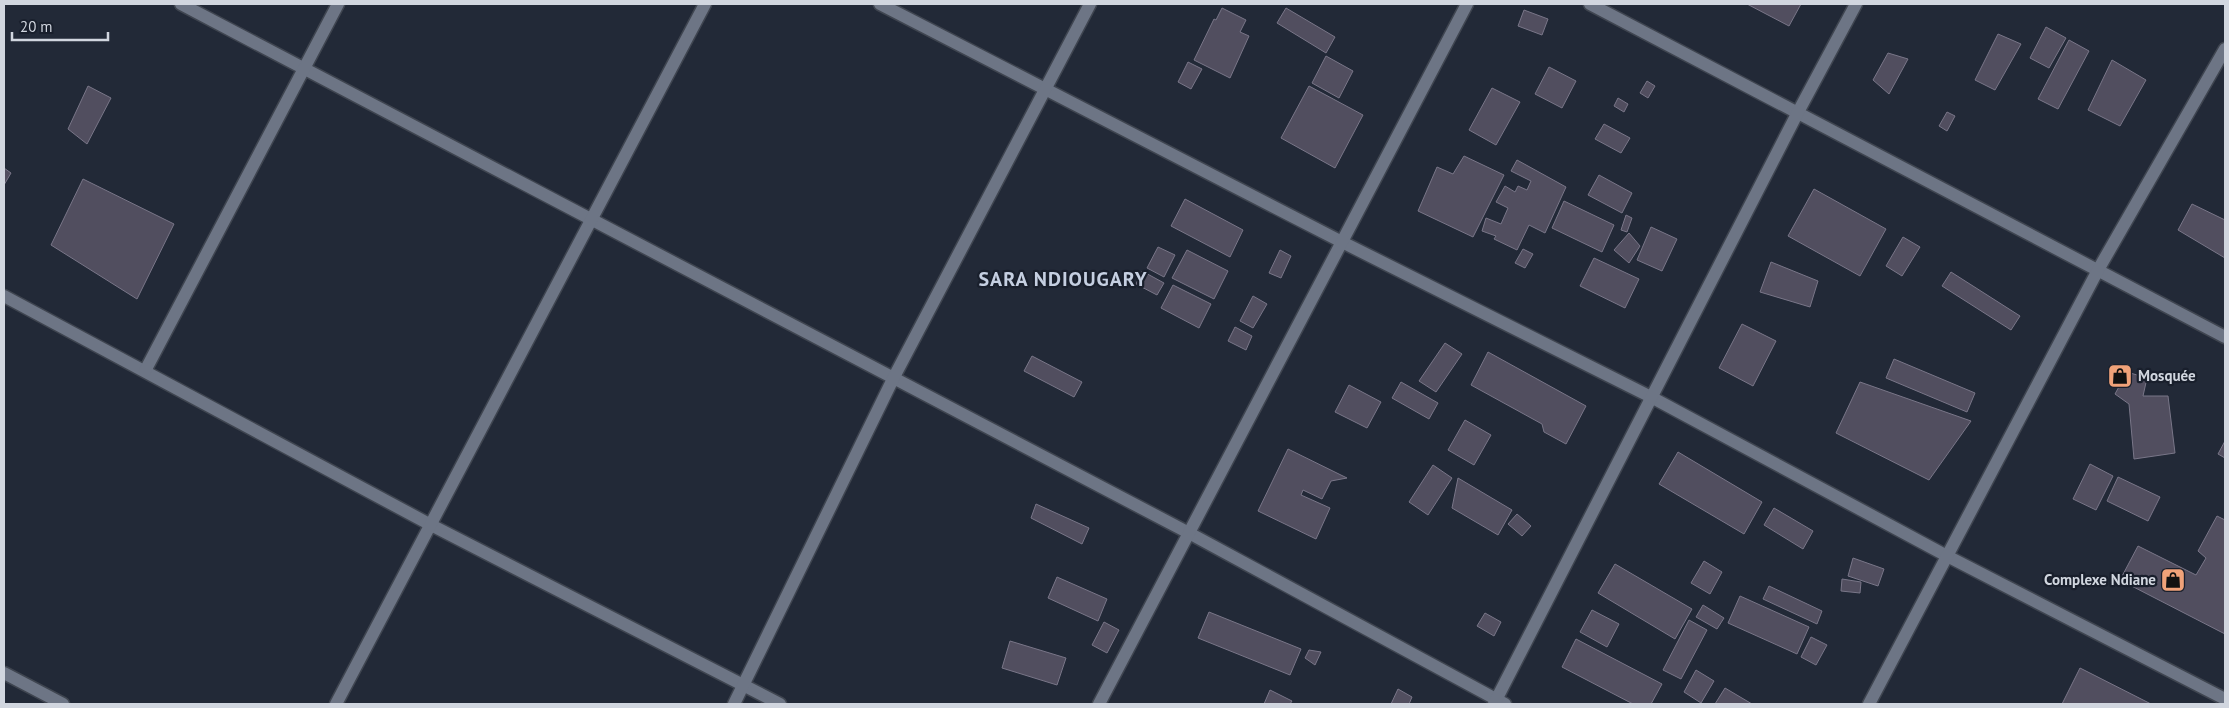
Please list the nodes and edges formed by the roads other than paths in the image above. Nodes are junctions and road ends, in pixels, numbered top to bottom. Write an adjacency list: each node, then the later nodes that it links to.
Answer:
1 (181, 4): 10 (street)
2 (338, 4): 10 (street)
3 (705, 4): 13 (street)
4 (880, 4): 11 (street)
5 (1090, 4): 11 (street)
6 (1467, 4): 14 (street)
7 (1590, 4): 12 (street)
8 (1856, 4): 12 (street)
9 (2225, 49): 15 (street)
10 (304, 68): 13 (street); 18 (street)
11 (1045, 89): 14 (street); 19 (street)
12 (1796, 114): 15 (street); 20 (street)
13 (592, 219): 19 (street); 21 (street)
14 (1342, 242): 20 (street); 22 (street)
15 (2098, 270): 17 (street); 23 (street)
16 (4, 296): 18 (street)
17 (2225, 337)
18 (145, 371): 21 (street)
19 (894, 377): 22 (street); 25 (street)
20 (1652, 397): 23 (street); 27 (street)
21 (431, 525): 25 (street); 29 (street)
22 (1189, 532): 27 (street); 32 (street)
23 (1947, 556): 26 (street); 33 (street)
24 (4, 673): 28 (street)
25 (745, 686): 30 (street); 31 (street)
26 (2225, 699)
27 (1499, 703)
28 (63, 704)
29 (336, 704)
30 (734, 704)
31 (780, 704)
32 (1099, 704)
33 (1869, 704)

